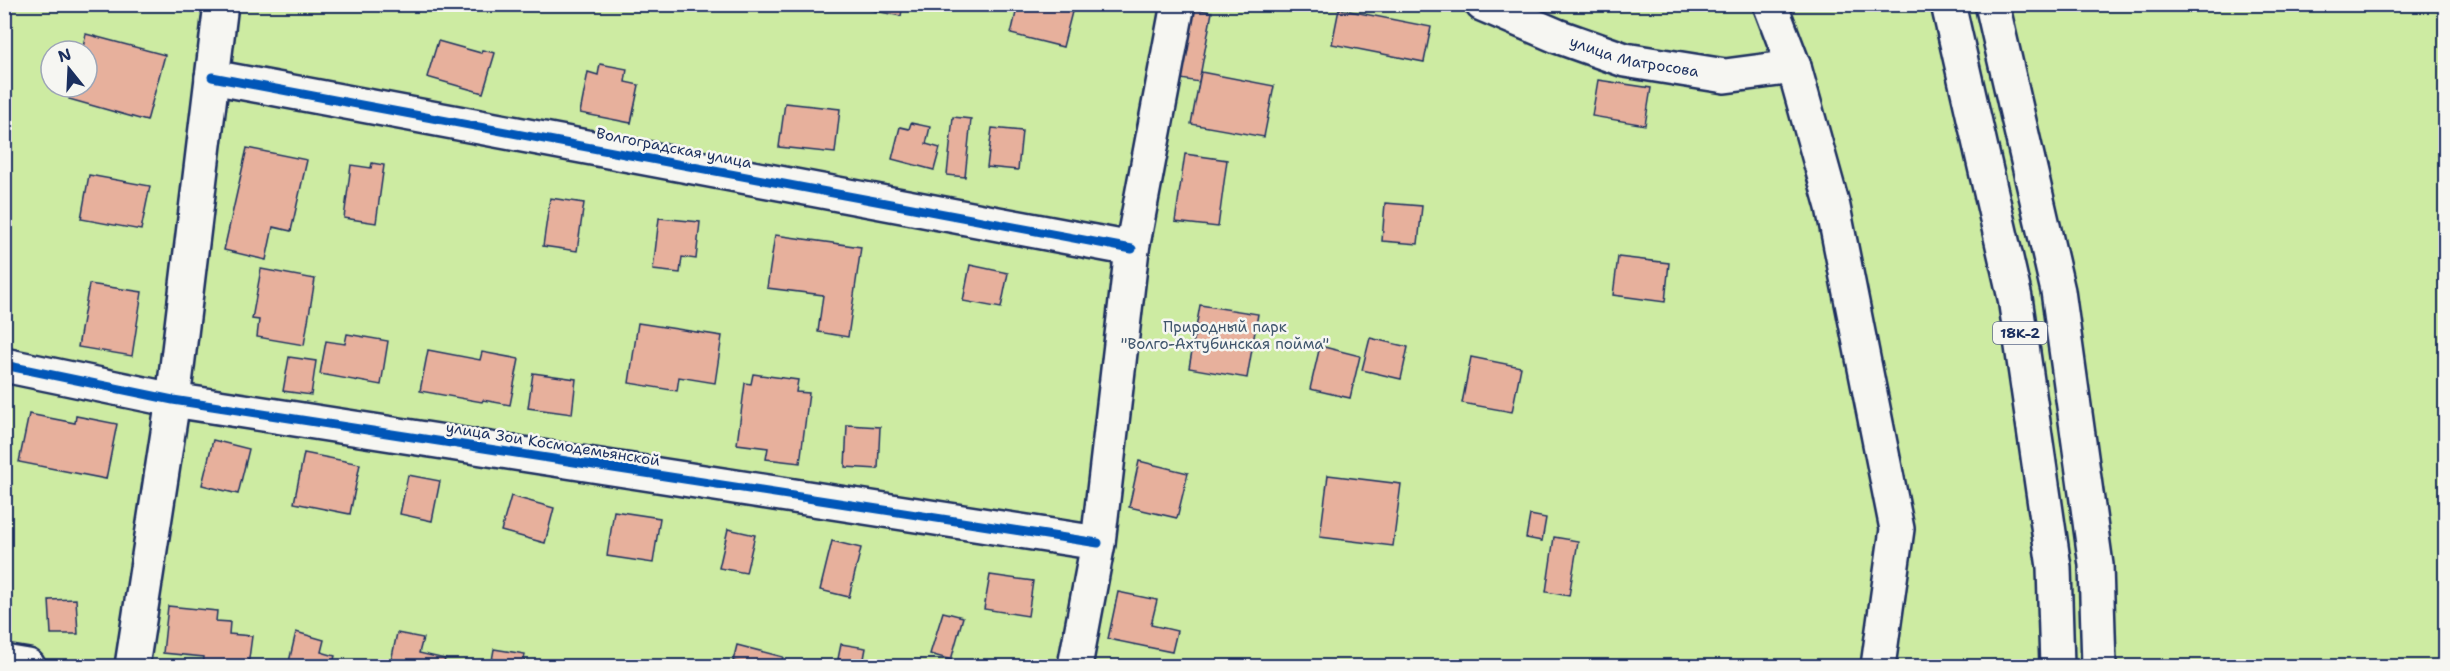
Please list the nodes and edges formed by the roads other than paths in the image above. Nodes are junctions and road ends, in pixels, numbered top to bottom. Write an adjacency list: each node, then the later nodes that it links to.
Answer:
1 (221, 4): 8 (street)
2 (1178, 4): 9 (street)
3 (1482, 4): 7 (street, улица Матросова)
4 (1770, 4): 7 (street)
5 (1948, 4): 18 (street, 18К-2)
6 (1992, 4): 19 (street, 18К-2)
7 (1794, 67): 14 (street)
8 (212, 76): 9 (street, Волгоградская улица); 11 (street)
9 (1132, 249): 12 (street)
10 (4, 365): 11 (street, улица Зои Космодемьянской)
11 (173, 400): 12 (street, улица Зои Космодемьянской); 16 (street)
12 (1098, 543): 17 (street)
13 (4, 662): 15 (street)
14 (1874, 663)
15 (28, 666)
16 (132, 666)
17 (1075, 666)
18 (2057, 666)
19 (2099, 666)

